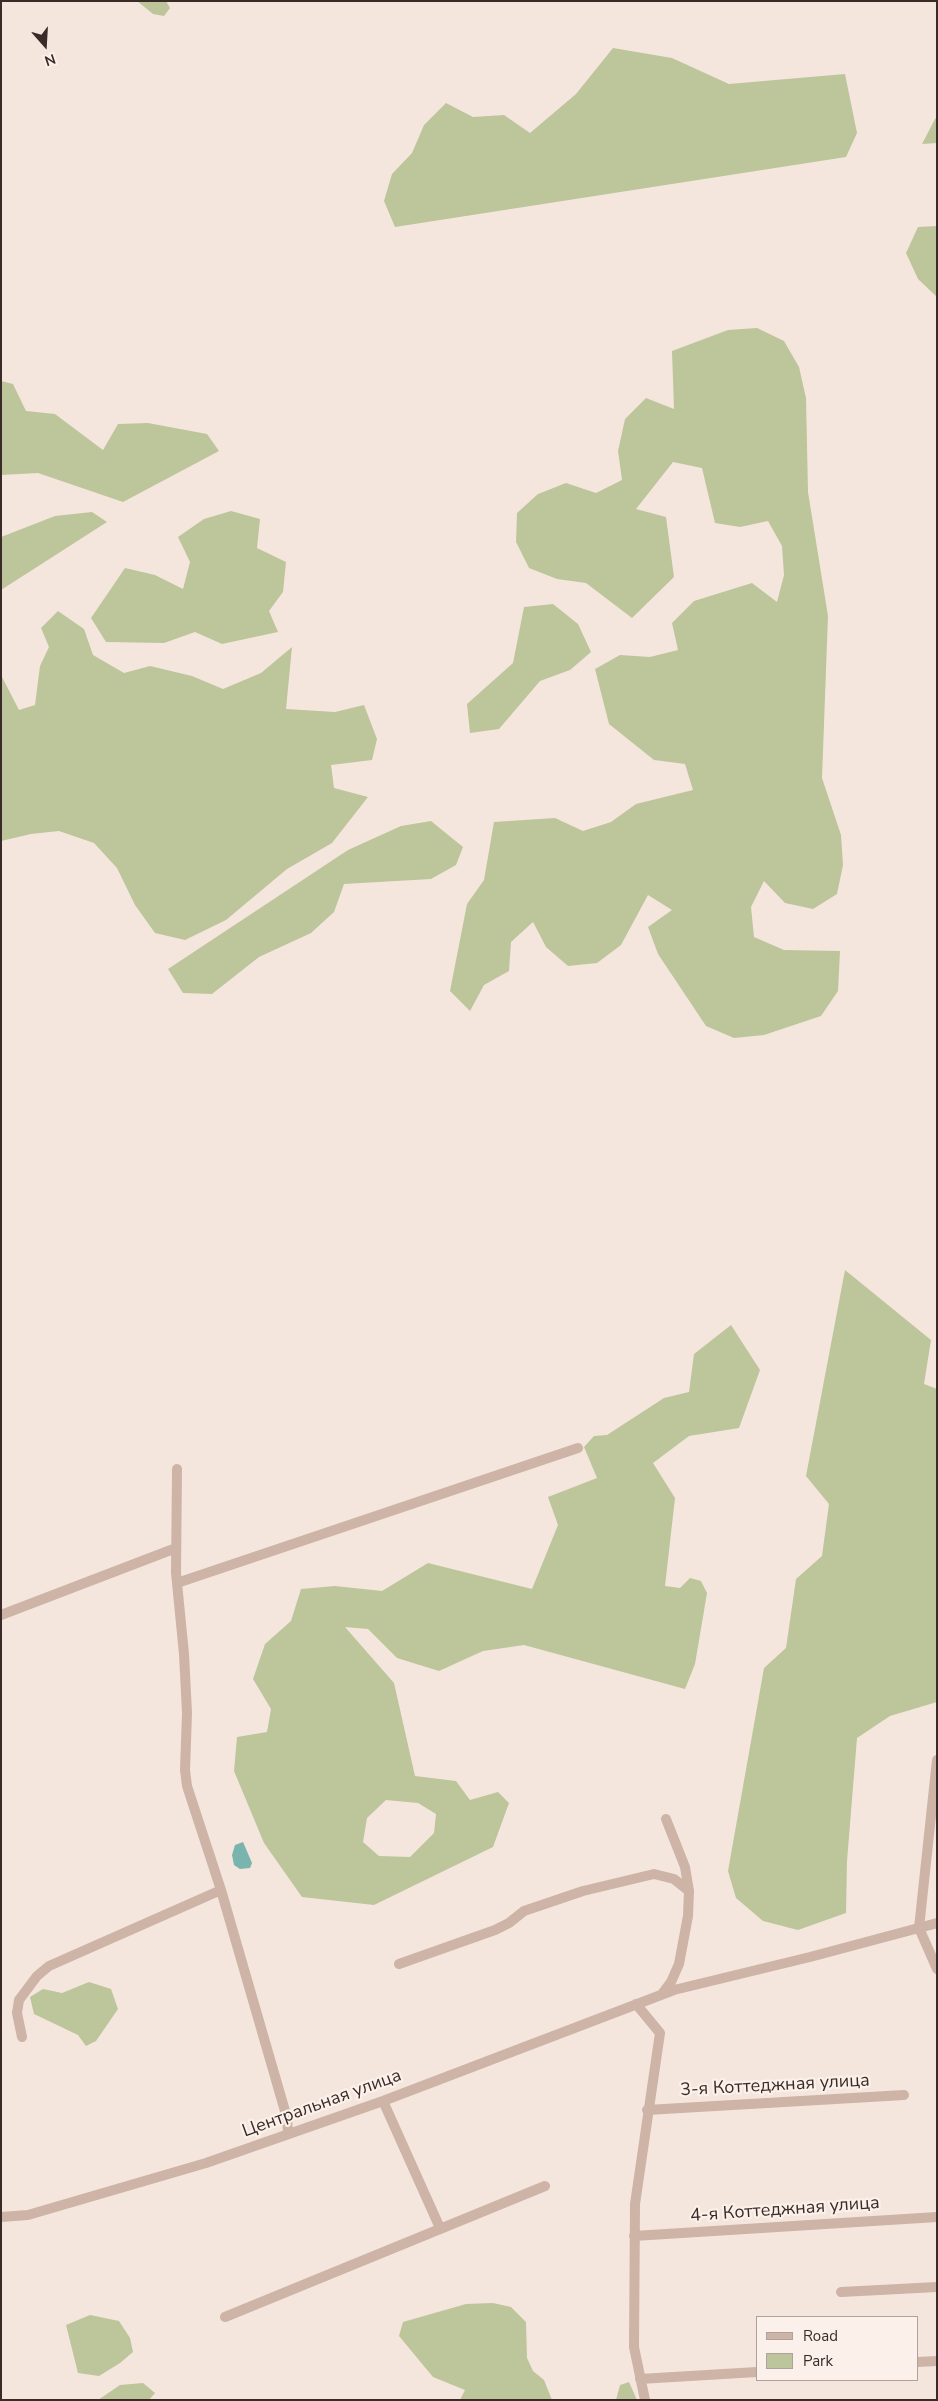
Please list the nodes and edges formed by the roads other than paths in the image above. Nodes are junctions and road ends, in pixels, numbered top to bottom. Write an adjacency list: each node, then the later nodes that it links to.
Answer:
1 (578, 1448): 4 (street)
2 (177, 1470): 3 (street)
3 (176, 1548): 4 (street); 5 (street)
4 (177, 1583): 9 (street)
5 (1, 1616)
6 (937, 1760): 7 (street)
7 (936, 1777): 12 (street)
8 (666, 1819): 10 (street)
9 (221, 1890): 17 (street); 21 (street)
10 (689, 1891): 13 (street); 15 (street)
11 (937, 1923): 12 (street, Центральная улица)
12 (919, 1928): 14 (street); 15 (street, Центральная улица)
13 (399, 1964)
14 (937, 1969)
15 (661, 1995): 16 (street, Центральная улица)
16 (636, 2004): 19 (street, Центральная улица); 20 (street)
17 (22, 2037)
18 (904, 2094): 20 (street, 3-я Коттеджная улица)
19 (383, 2100): 21 (street, Центральная улица); 25 (street)
20 (647, 2110): 26 (street)
21 (288, 2133): 24 (street, Центральная улица)
22 (545, 2186): 25 (street)
23 (937, 2217): 26 (street, 4-я Коттеджная улица)
24 (1, 2218)
25 (440, 2228): 29 (street)
26 (634, 2236): 33 (street)
27 (937, 2287): 28 (street)
28 (841, 2292)
29 (225, 2317)
30 (937, 2361): 31 (street)
31 (918, 2362)
32 (756, 2372): 33 (street)
33 (640, 2378): 34 (street)
34 (646, 2400)

